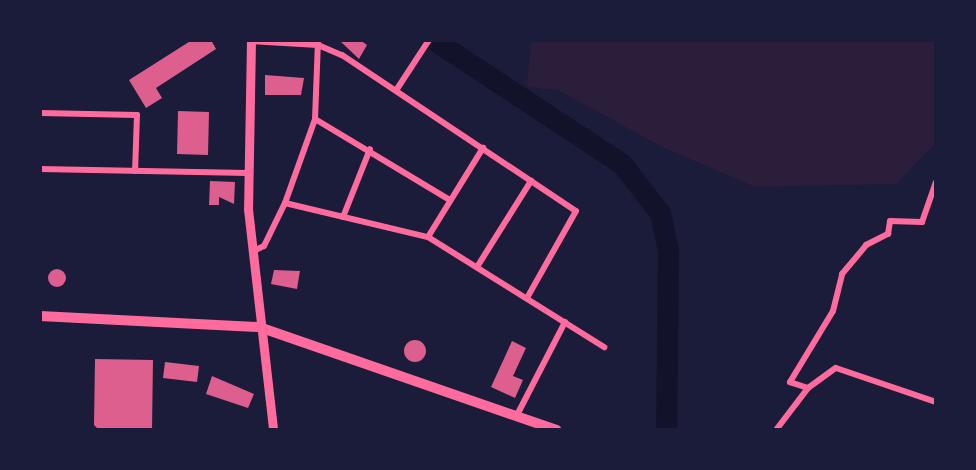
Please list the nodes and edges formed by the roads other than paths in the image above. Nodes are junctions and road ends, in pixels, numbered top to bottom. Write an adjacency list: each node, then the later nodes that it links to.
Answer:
1 (429, 40): 4 (street)
2 (251, 41): 3 (street); 11 (main road)
3 (318, 43): 4 (street); 6 (street)
4 (397, 89): 7 (street)
5 (40, 113): 10 (street)
6 (315, 119): 8 (street); 15 (street)
7 (483, 148): 12 (street); 14 (street)
8 (370, 149): 14 (street); 16 (street)
9 (40, 169): 10 (street)
10 (135, 171): 11 (street)
11 (248, 173): 18 (main road)
12 (531, 181): 19 (street); 20 (street)
13 (936, 182): 25 (street)
14 (450, 201): 17 (street)
15 (285, 203): 16 (street); 18 (street)
16 (343, 217): 17 (street)
17 (428, 237): 19 (street)
18 (252, 252): 23 (main road)
19 (477, 267): 20 (street)
20 (527, 298): 22 (street)
21 (40, 316): 23 (highway)
22 (565, 322): 24 (street); 27 (street)
23 (259, 327): 27 (highway); 28 (main road)
24 (604, 347)
25 (808, 388): 26 (street); 30 (street)
26 (936, 402)
27 (516, 417): 29 (highway)
28 (273, 429)
29 (557, 429)
30 (776, 429)

